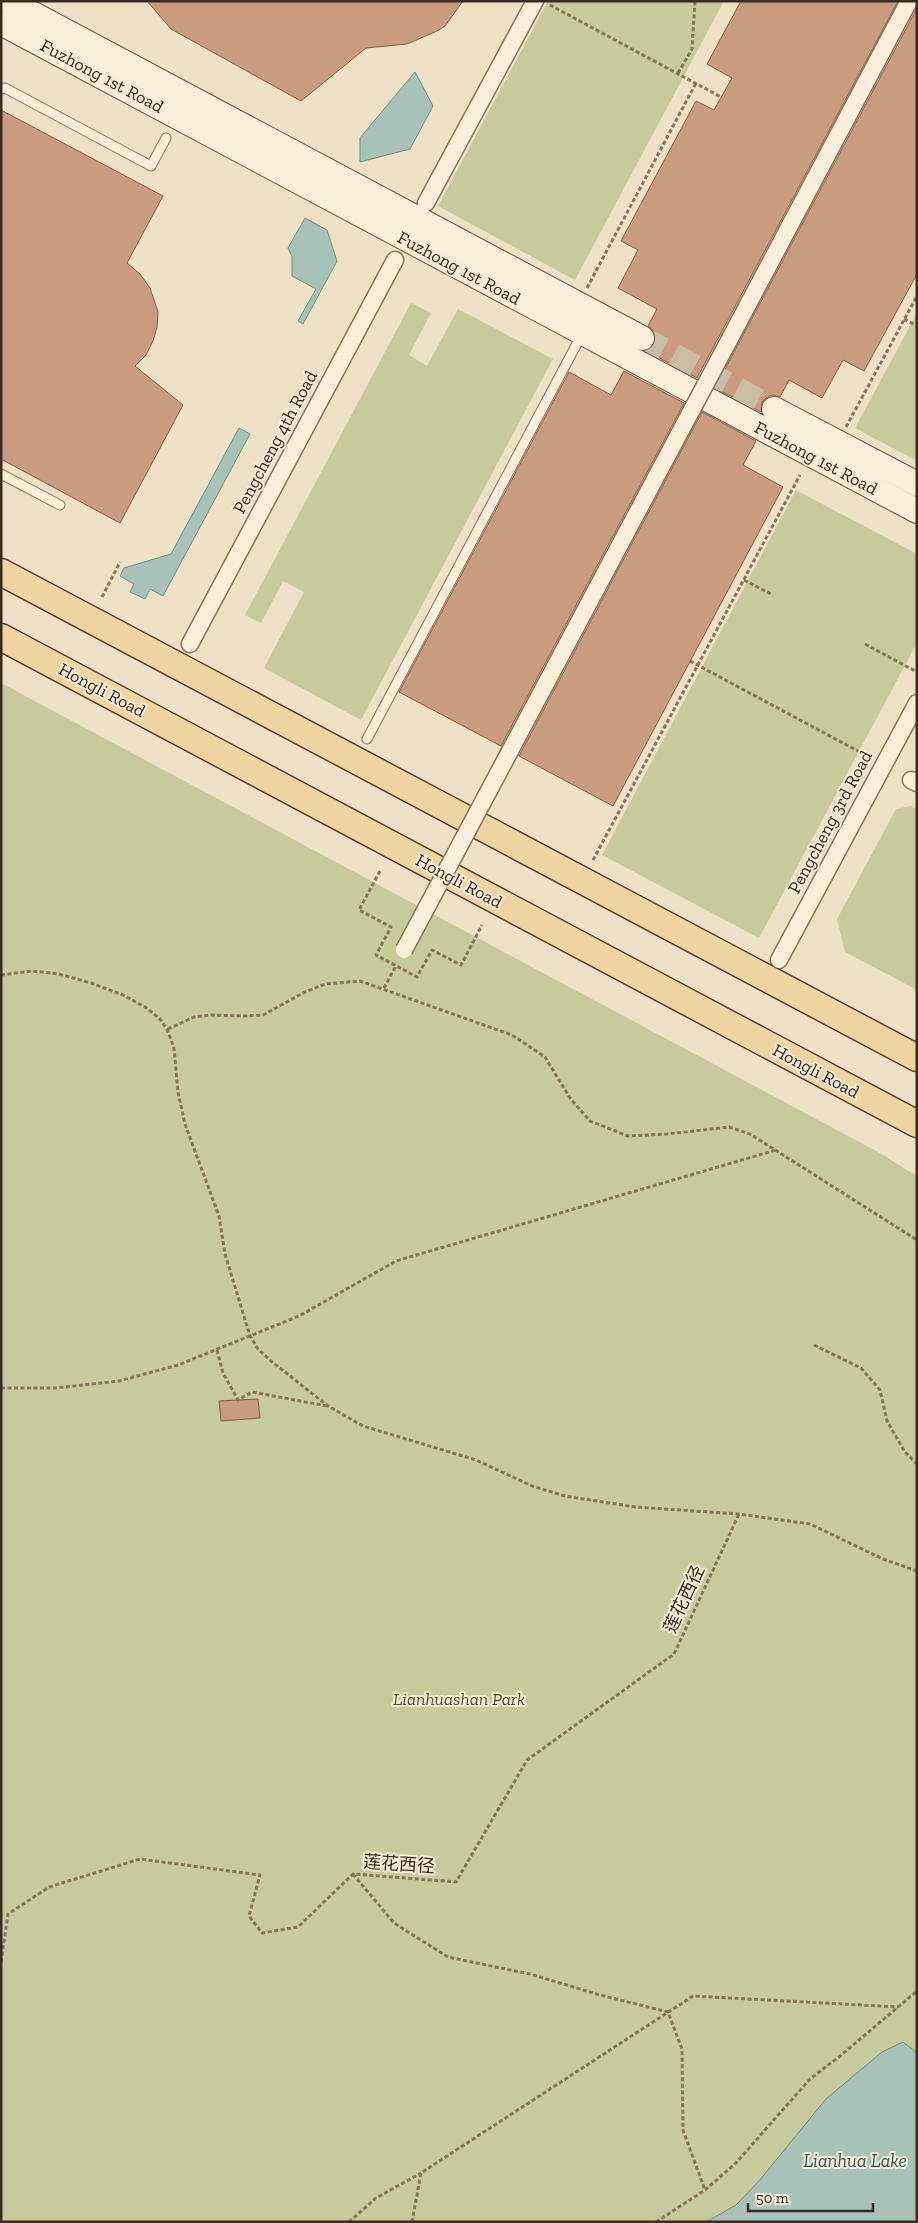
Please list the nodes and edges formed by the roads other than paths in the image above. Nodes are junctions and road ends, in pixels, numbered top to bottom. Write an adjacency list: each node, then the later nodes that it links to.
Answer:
1 (10, 1): 10 (street, Fuzhong 1st Road)
2 (535, 1): 7 (street)
3 (909, 1): 21 (street, bridge)
4 (1, 23): 9 (street, Fuzhong 1st Road)
5 (1, 89): 6 (lane)
6 (166, 138)
7 (426, 203)
8 (395, 260): 18 (street, Pengcheng 4th Road)
9 (582, 334): 15 (street, Fuzhong 1st Road); 20 (lane)
10 (642, 338)
11 (774, 408): 13 (street, Fuzhong 1st Road)
12 (1, 474): 14 (lane)
13 (917, 484)
14 (60, 505)
15 (917, 511)
16 (1, 572): 23 (main road)
17 (1, 637): 24 (main road, Hongli Road)
18 (190, 644)
19 (917, 702): 22 (street, Pengcheng 3rd Road)
20 (366, 738)
21 (404, 950)
22 (779, 960)
23 (917, 1058)
24 (917, 1124)

